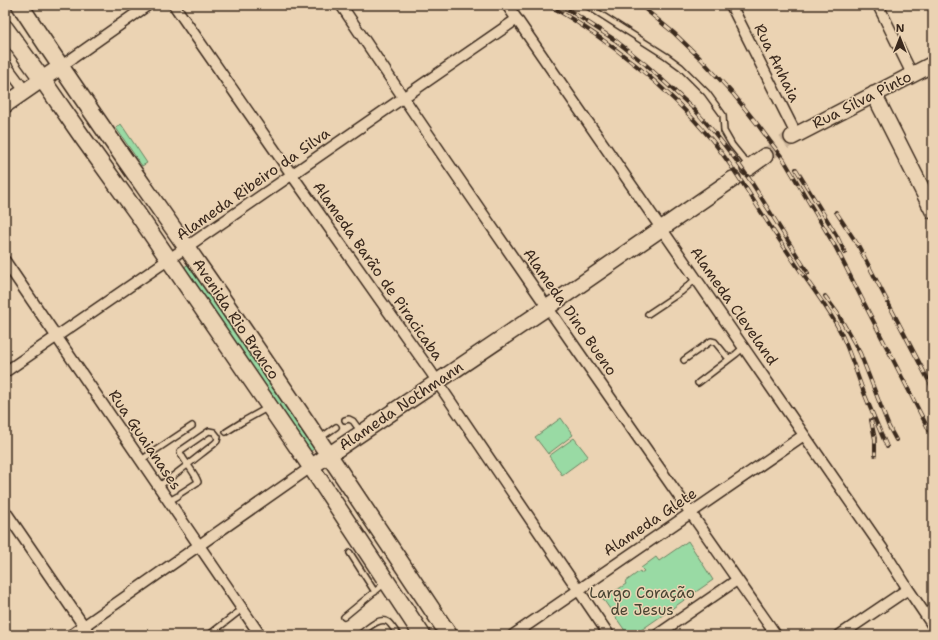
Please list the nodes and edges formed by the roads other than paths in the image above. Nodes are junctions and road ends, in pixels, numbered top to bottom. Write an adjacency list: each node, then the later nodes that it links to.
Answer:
1 (20, 5): 13 (main road, Avenida Rio Branco)
2 (148, 5): 13 (street)
3 (174, 5): 23 (street, Alameda Barão de Piracicaba)
4 (341, 5): 18 (street, Alameda Dino Bueno)
5 (507, 5): 9 (street, Alameda Cleveland)
6 (586, 5): 22 (lane)
7 (731, 5): 20 (street, Rua Anhaia)
8 (878, 5): 14 (street)
9 (516, 19): 18 (street, Alameda Ribeiro da Silva); 26 (street, Alameda Cleveland)
10 (5, 28): 15 (main road, Avenida Rio Branco)
11 (5, 64): 16 (street)
12 (933, 64): 14 (street, Rua Silva Pinto)
13 (60, 67): 15 (street); 27 (main road, Avenida Rio Branco)
14 (912, 74): 17 (street, Rua Silva Pinto)
15 (42, 79): 16 (street); 28 (main road, Avenida Rio Branco)
16 (24, 91): 19 (street)
17 (874, 94): 20 (street, Rua Silva Pinto); 25 (street)
18 (403, 97): 23 (street, Alameda Ribeiro da Silva); 31 (street, Alameda Dino Bueno)
19 (5, 105)
20 (794, 136)
21 (765, 156): 22 (street)
22 (749, 168)
23 (292, 175): 27 (street, Alameda Ribeiro da Silva); 38 (street, Alameda Barão de Piracicaba)
24 (733, 179): 26 (street, Alameda Nothmann)
25 (933, 211)
26 (662, 228): 30 (street, Alameda Cleveland); 31 (street, Alameda Nothmann)
27 (187, 248): 28 (street, Alameda Ribeiro da Silva); 47 (main road, Avenida Rio Branco)
28 (169, 260): 33 (street, Alameda Ribeiro da Silva); 40 (main road, Avenida Rio Branco)
29 (5, 261): 33 (street, Rua Guaianases)
30 (697, 278): 32 (lane); 34 (street, Alameda Cleveland)
31 (548, 307): 38 (street, Alameda Nothmann); 55 (street, Alameda Dino Bueno)
32 (648, 314)
33 (56, 336): 37 (street, Alameda Ribeiro da Silva); 49 (street, Rua Guaianases)
34 (744, 347): 35 (lane); 46 (street, Alameda Cleveland)
35 (729, 359): 36 (lane); 39 (lane)
36 (684, 360)
37 (5, 372)
38 (437, 382): 45 (street, Alameda Nothmann); 61 (street, Alameda Barão de Piracicaba)
39 (698, 383)
40 (270, 407): 44 (lane); 51 (main road, Avenida Rio Branco)
41 (345, 420): 45 (lane)
42 (192, 426): 49 (lane)
43 (336, 427): 47 (lane)
44 (226, 432)
45 (361, 433): 48 (street, Alameda Nothmann)
46 (804, 435): 55 (street, Alameda Glete); 60 (street, Alameda Cleveland)
47 (318, 440): 48 (main road, Avenida Rio Branco)
48 (329, 455): 51 (street, Alameda Nothmann); 73 (main road, Avenida Rio Branco)
49 (141, 460): 52 (street, Rua Guaianases)
50 (187, 465): 50 (lane); 52 (lane); 53 (lane)
51 (311, 467): 56 (street, Alameda Nothmann); 59 (main road, Avenida Rio Branco)
52 (158, 486): 53 (street, Rua Guaianases)
53 (176, 497): 56 (street, Rua Guaianases)
54 (5, 511): 64 (street)
55 (691, 513): 58 (street, Alameda Dino Bueno); 61 (street, Alameda Glete)
56 (199, 545): 62 (street, Rua Guaianases); 64 (street, Alameda Nothmann)
57 (350, 553): 59 (lane)
58 (737, 580): 76 (street); 77 (street, Alameda Dino Bueno)
59 (381, 587): 63 (lane); 72 (main road, Avenida Rio Branco)
60 (908, 589): 65 (street, Alameda Cleveland); 78 (street)
61 (578, 590): 74 (street, Alameda Glete); 75 (street, Alameda Barão de Piracicaba)
62 (240, 611): 68 (lane); 69 (street, Rua Guaianases)
63 (344, 618)
64 (84, 626): 66 (street, Alameda Nothmann); 67 (street)
65 (933, 626)
66 (71, 635)
67 (90, 635)
68 (209, 635)
69 (260, 635)
70 (359, 635): 71 (lane)
71 (398, 635)
72 (422, 635)
73 (450, 635)
74 (513, 635)
75 (609, 635)
76 (657, 635)
77 (776, 635)
78 (840, 635)

